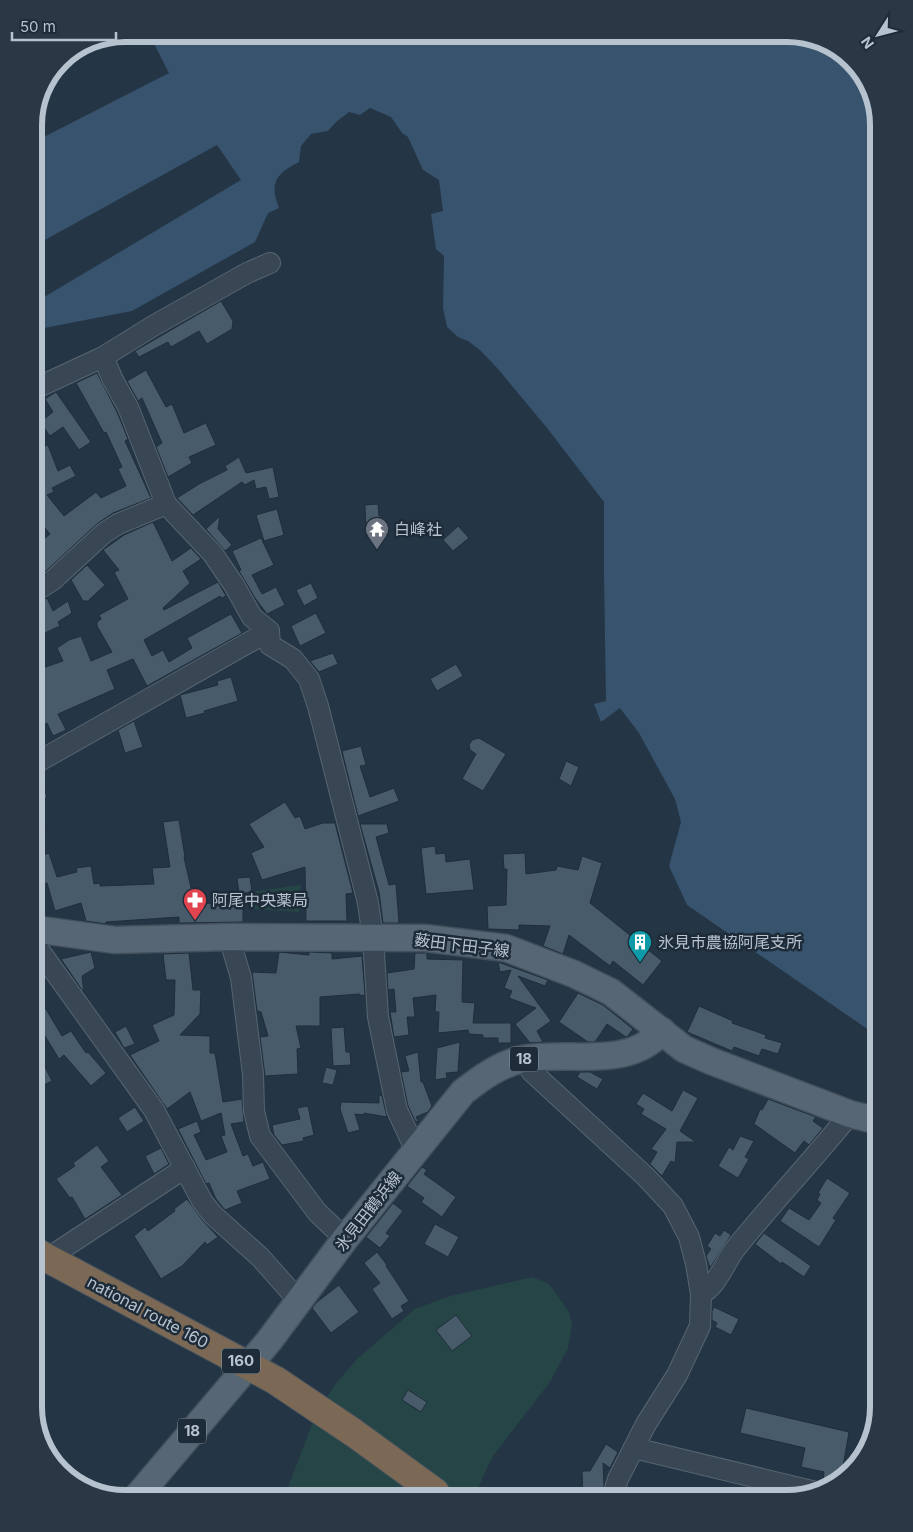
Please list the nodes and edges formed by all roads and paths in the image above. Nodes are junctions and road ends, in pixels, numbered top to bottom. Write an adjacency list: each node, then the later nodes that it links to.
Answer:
1 (270, 263): 2 (street)
2 (103, 357): 3 (street); 4 (street)
3 (43, 385)
4 (166, 504): 5 (street); 6 (street)
5 (43, 587)
6 (269, 631): 7 (street); 10 (street)
7 (43, 759)
8 (42, 930): 9 (main road, 薮田下田子線)
9 (229, 937): 10 (main road, 薮田下田子線); 19 (street)
10 (373, 938): 12 (main road, 薮田下田子線); 16 (street)
11 (42, 955): 17 (street)
12 (662, 1031): 13 (main road, 氷見田鶴浜線 / 18); 14 (main road, 薮田下田子線)
13 (523, 1059): 16 (main road, 氷見田鶴浜線 / 18); 23 (street)
14 (850, 1114): 15 (main road, 薮田下田子線); 23 (street)
15 (870, 1119)
16 (416, 1151): 19 (main road, 氷見田鶴浜線 / 18)
17 (185, 1168): 18 (street); 24 (street)
18 (144, 1194): 20 (street); 21 (street)
19 (345, 1239): 24 (main road, 氷見田鶴浜線 / 18)
20 (83, 1247)
21 (42, 1257)
22 (42, 1259): 25 (highway, national route 160 / 160)
23 (701, 1294): 26 (street)
24 (298, 1301): 25 (main road, 氷見田鶴浜線 / 18)
25 (249, 1366): 28 (main road, 氷見田鶴浜線 / 18); 29 (highway, national route 160 / 160)
26 (634, 1448): 27 (street); 30 (street)
27 (801, 1488)
28 (144, 1489)
29 (432, 1489)
30 (615, 1490)

